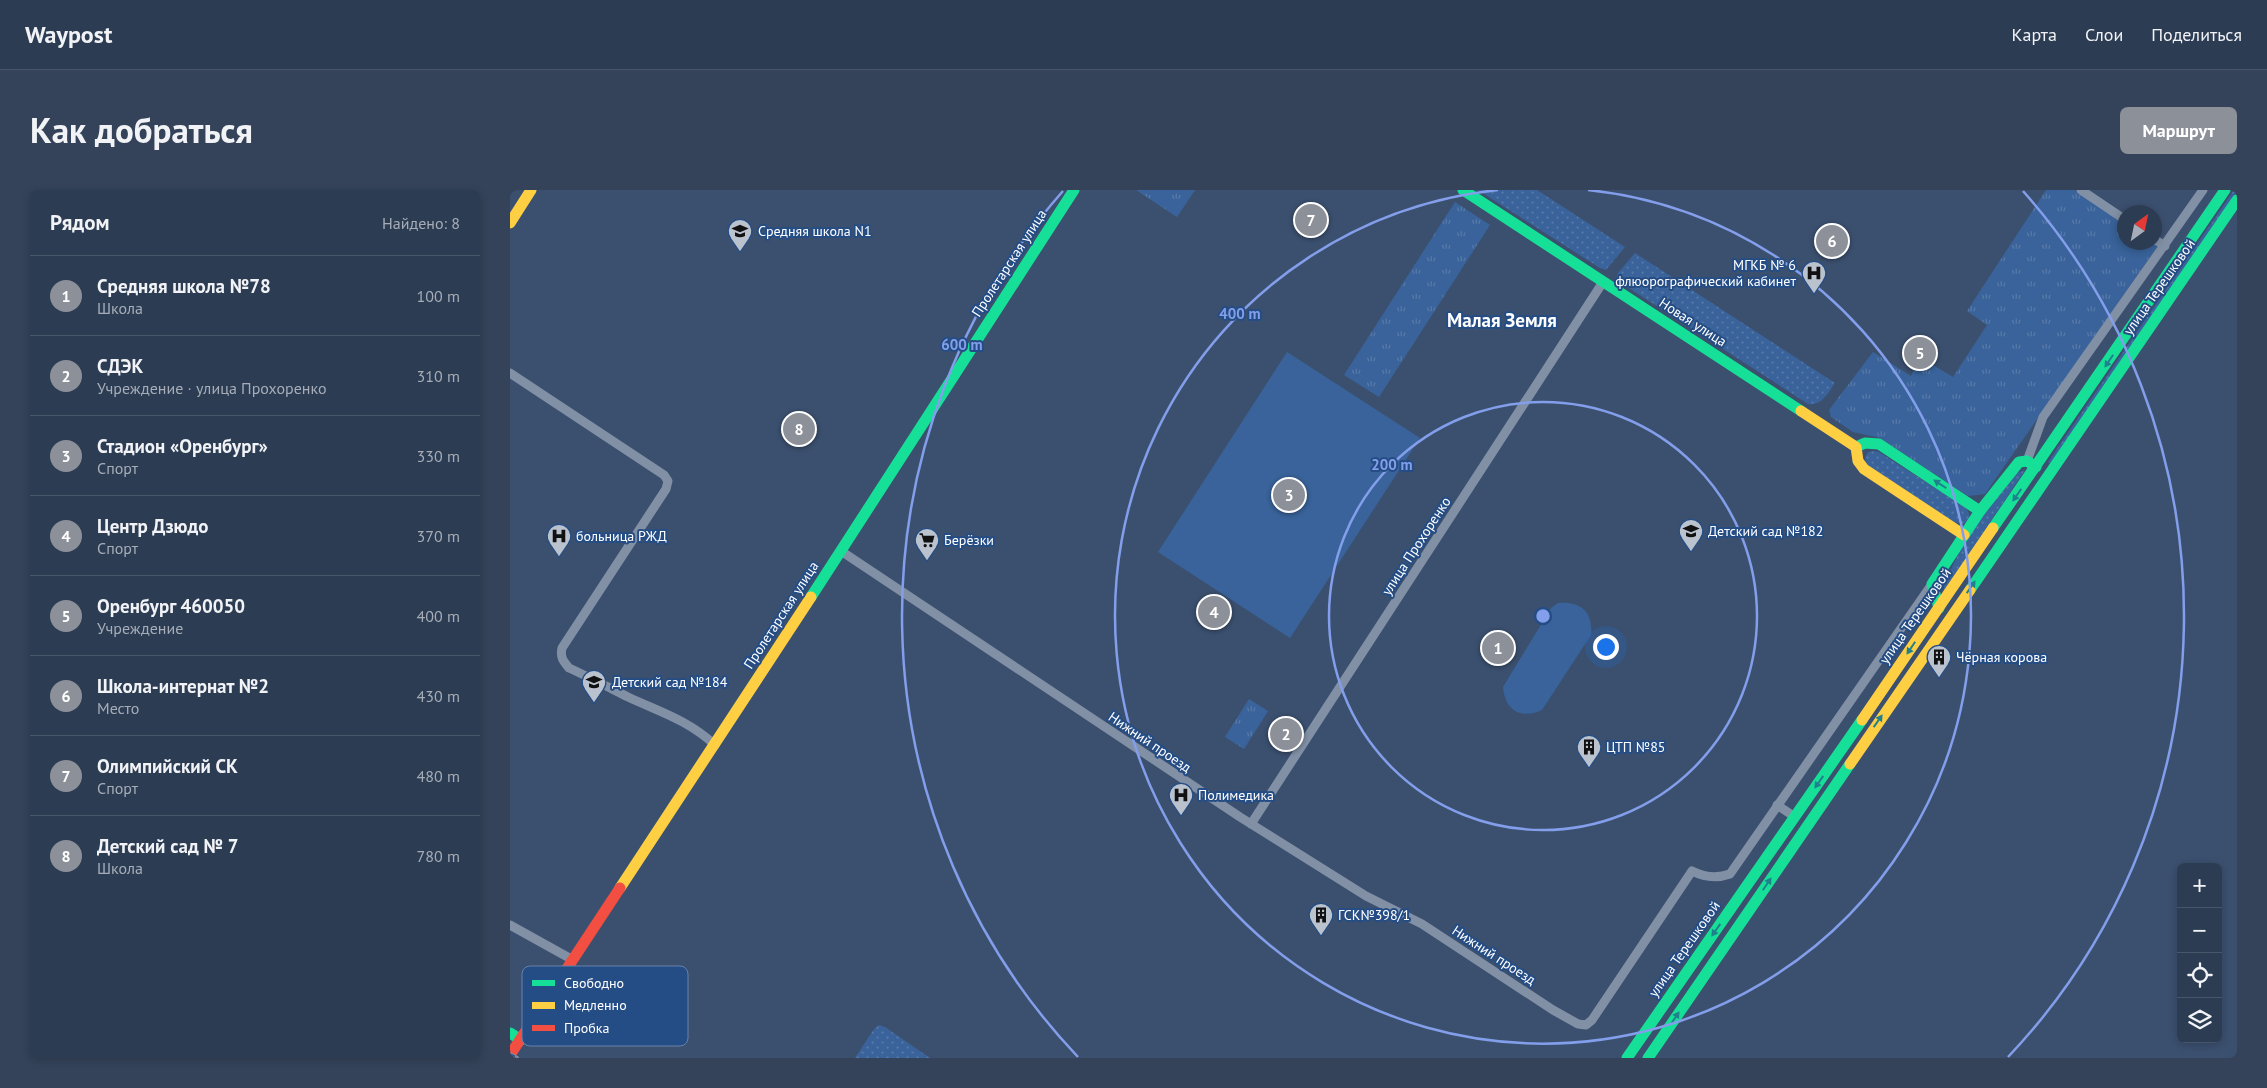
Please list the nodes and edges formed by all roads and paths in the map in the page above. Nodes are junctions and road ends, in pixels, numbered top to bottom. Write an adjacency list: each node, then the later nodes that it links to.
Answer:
1 (531, 190): 9 (main road)
2 (1074, 190): 19 (main road, Пролетарская улица)
3 (1463, 190): 12 (main road, Новая улица)
4 (2081, 190): 8 (street)
5 (2203, 190): 11 (street)
6 (2225, 190): 15 (main road, улица Терешковой, one-way to 15)
7 (2237, 200): 16 (main road, улица Терешковой)
8 (2117, 214)
9 (510, 223)
10 (2162, 244): 11 (street)
11 (2165, 246): 15 (street)
12 (1603, 282): 14 (main road, Новая улица); 27 (street, улица Прохоренко)
13 (510, 373): 24 (street)
14 (1856, 447): 17 (main road, one-way to 14); 18 (main road)
15 (2032, 464): 16 (main road); 17 (main road); 21 (main road, улица Терешковой, one-way to 21)
16 (2048, 475): 23 (main road, улица Терешковой, one-way to 16)
17 (1980, 511): 18 (main road)
18 (1964, 535): 20 (main road)
19 (841, 551): 24 (main road, Пролетарская улица); 27 (street, Нижний проезд)
20 (1932, 584): 21 (main road); 25 (street)
21 (1939, 608): 22 (main road, улица Терешковой, one-way to 22)
22 (1854, 732): 23 (main road); 26 (main road, улица Терешковой, one-way to 26)
23 (1866, 739): 35 (main road, улица Терешковой, one-way to 23)
24 (715, 746): 29 (main road, Пролетарская улица)
25 (1777, 805): 26 (street); 27 (street, Нижний проезд)
26 (1795, 817): 34 (main road, улица Терешковой, one-way to 34)
27 (1252, 824)
28 (510, 925): 29 (street)
29 (573, 960): 30 (main road, Пролетарская улица)
30 (569, 966)
31 (510, 1033): 32 (main road)
32 (521, 1040): 33 (main road, Пролетарская улица)
33 (510, 1055)
34 (1627, 1058)
35 (1648, 1058)

